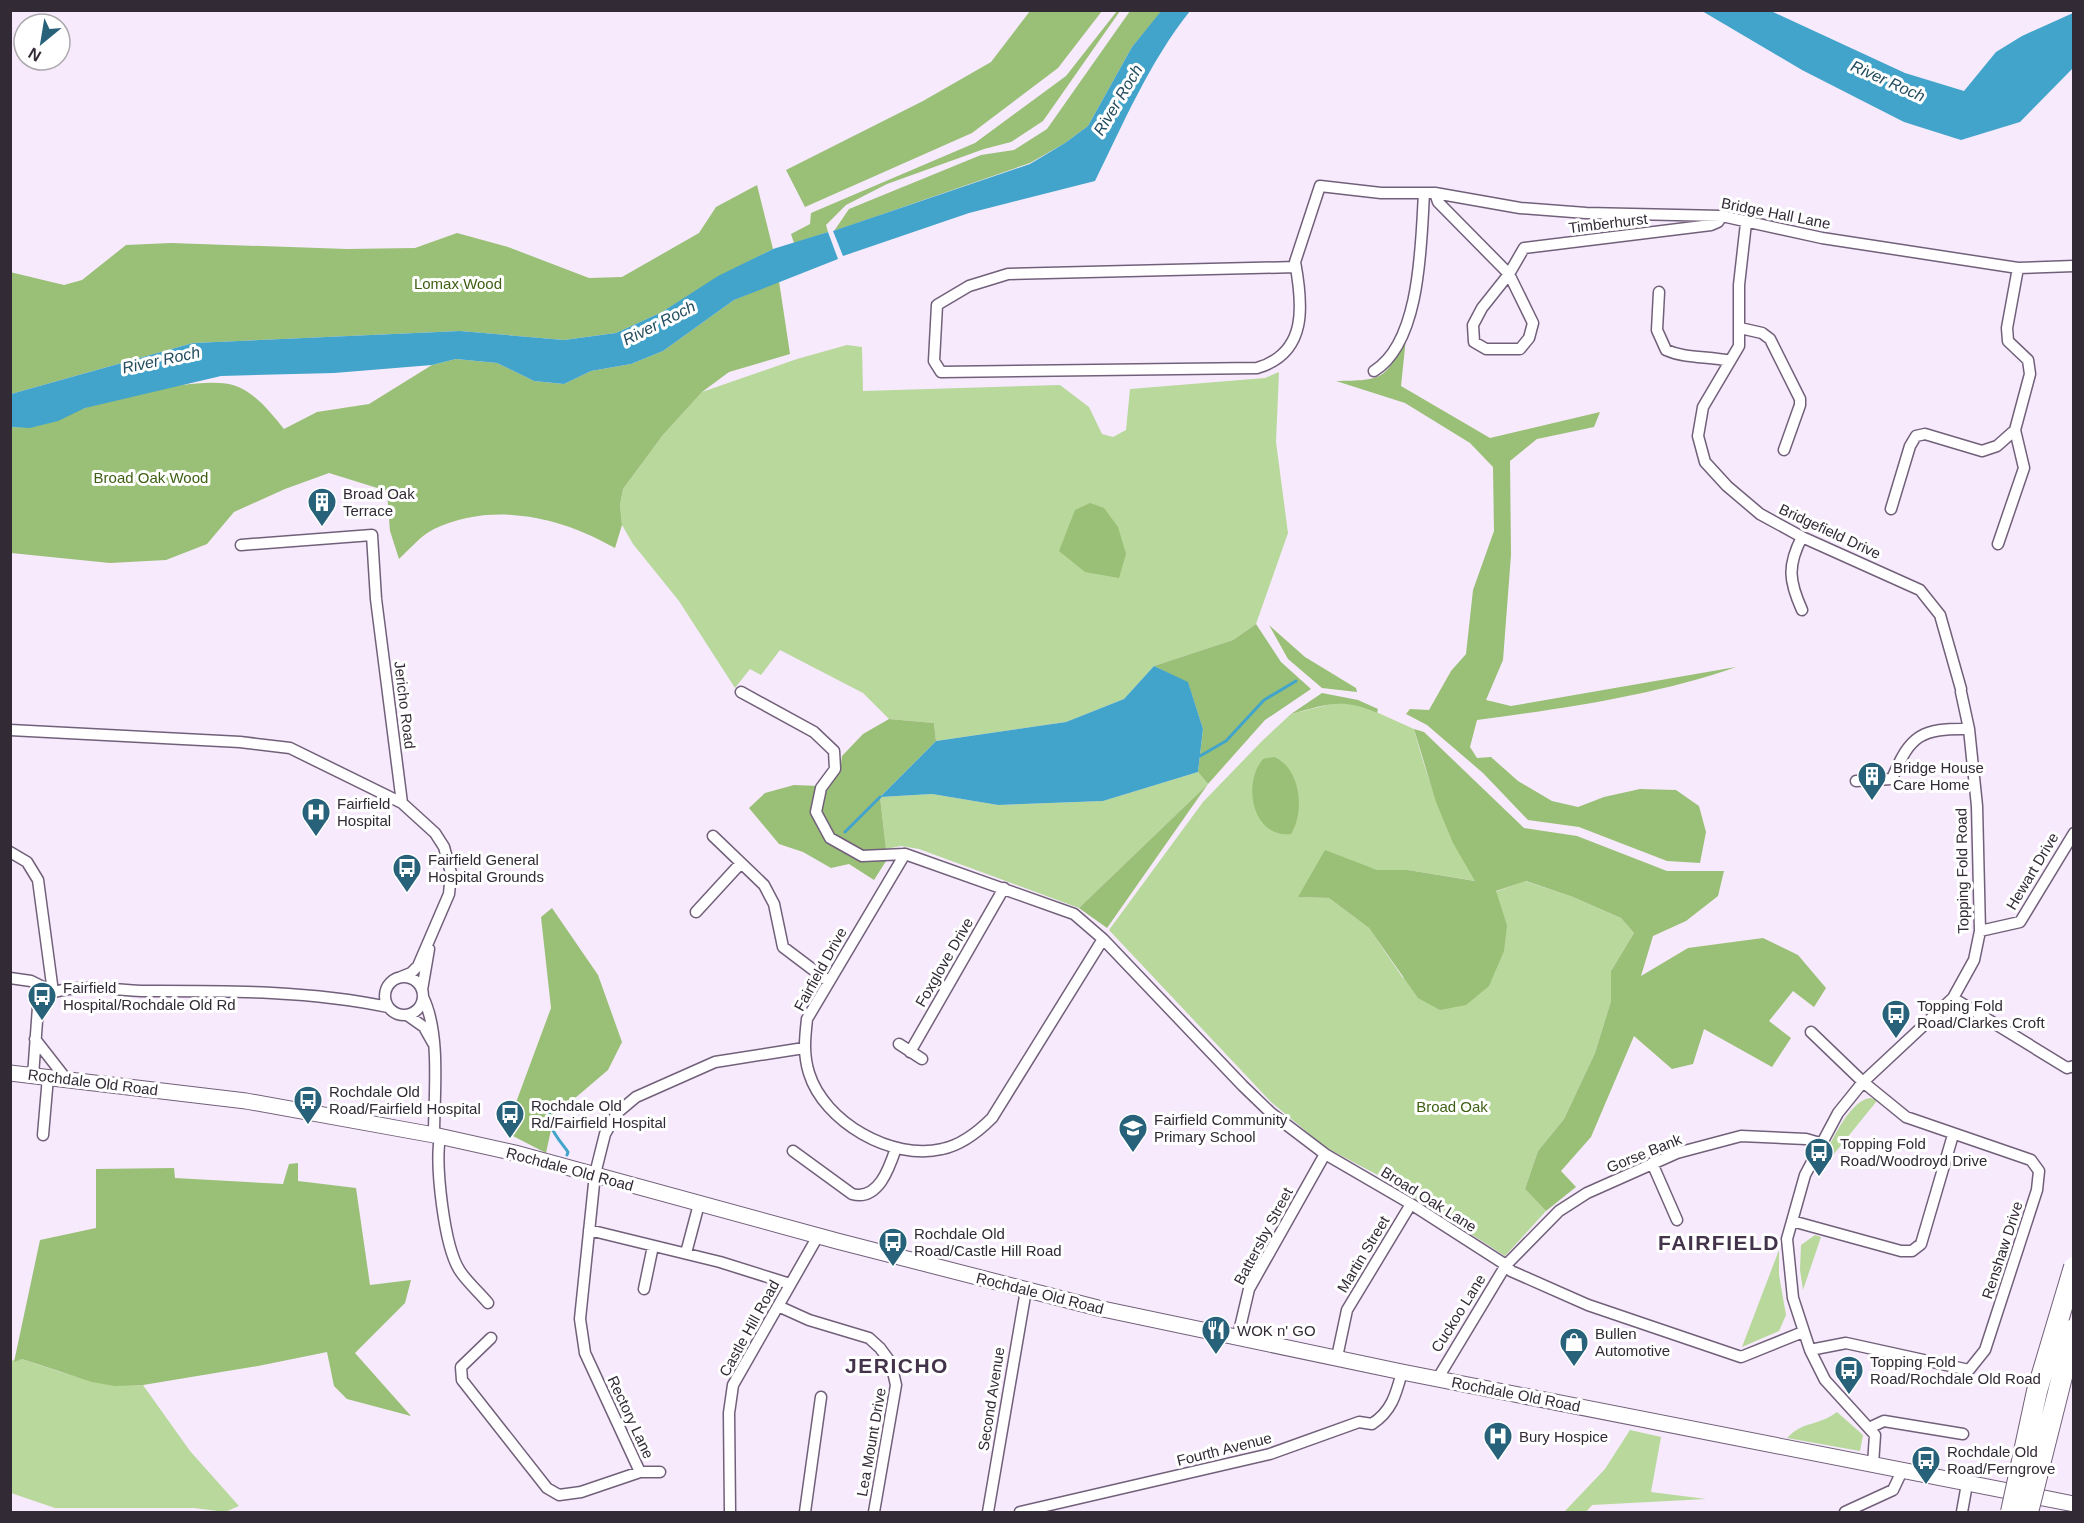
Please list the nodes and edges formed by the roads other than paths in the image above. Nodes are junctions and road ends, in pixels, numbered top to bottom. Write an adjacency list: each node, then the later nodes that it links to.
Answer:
1 (1430, 193): 2 (street, Bridge Hall Lane); 5 (street, Bridge Hall Lane); 7 (street, Timberhurst); 11 (street)
2 (1722, 216): 3 (street, Bridge Hall Lane); 7 (street, Timberhurst)
3 (1746, 223): 6 (street, Bridge Hall Lane); 9 (street, Bridgefield Drive)
4 (2073, 266): 6 (street, Bridge Hall Lane)
5 (1296, 267): 5 (street)
6 (2018, 268): 12 (street)
7 (1509, 274): 7 (street, Timberhurst)
8 (1659, 292): 10 (street)
9 (1740, 328): 10 (street, Bridgefield Drive); 13 (street)
10 (1730, 361): 15 (street, Bridgefield Drive)
11 (1374, 371)
12 (2015, 430): 14 (street); 16 (street)
13 (1784, 450)
14 (1892, 509)
15 (1802, 537): 18 (street); 19 (street, Bridgefield Drive)
16 (1998, 544)
17 (241, 546): 24 (street, Jericho Road)
18 (1803, 610)
19 (1961, 691): 21 (street, Topping Fold Road)
20 (741, 692): 28 (street)
21 (1969, 729): 23 (street); 32 (street, Topping Fold Road)
22 (10, 730): 24 (street)
23 (1856, 782)
24 (402, 803): 33 (street)
25 (2073, 833): 32 (street, Hewart Drive)
26 (713, 836): 29 (street)
27 (10, 852): 38 (street)
28 (905, 854): 30 (street); 37 (street, Fairfield Drive)
29 (741, 862): 31 (street); 37 (street)
30 (1004, 888): 34 (street); 48 (street, Foxglove Drive)
31 (696, 912)
32 (1980, 931): 40 (street, Topping Fold Road)
33 (431, 937): 35 (street); 39 (street)
34 (1103, 939): 59 (street, Fairfield Drive); 61 (street, Broad Oak Lane)
35 (401, 977): 39 (street); 41 (street)
36 (10, 978): 38 (street)
37 (828, 981): 47 (street, Fairfield Drive)
38 (53, 992): 41 (street); 44 (street)
39 (422, 994): 42 (street); 45 (street)
40 (1953, 998): 50 (street); 54 (street, Topping Fold Road)
41 (388, 1007): 42 (street)
42 (407, 1015): 45 (street)
43 (1811, 1032): 54 (street, Renshaw Drive)
44 (35, 1039): 52 (street); 53 (street)
45 (433, 1044): 57 (street)
46 (899, 1044): 48 (street)
47 (804, 1048): 59 (street, Fairfield Drive); 63 (street, Rectory Lane)
48 (910, 1052): 49 (street)
49 (922, 1059)
50 (2073, 1066)
51 (10, 1073): 52 (main road, Rochdale Old Road)
52 (40, 1077): 53 (main road, Rochdale Old Road); 55 (street)
53 (67, 1080): 57 (main road, Rochdale Old Road)
54 (1863, 1082): 56 (street, Renshaw Drive); 58 (street, Topping Fold Road)
55 (43, 1135)
56 (1953, 1135): 67 (street); 83 (street, Renshaw Drive)
57 (437, 1136): 63 (main road, Rochdale Old Road); 77 (street)
58 (1820, 1143): 62 (street, Gorse Bank); 67 (street, Topping Fold Road)
59 (896, 1148): 60 (street)
60 (793, 1151)
61 (1324, 1154): 65 (street, Broad Oak Lane); 81 (street, Battersby Street)
62 (1653, 1163): 66 (street); 72 (street, Gorse Bank)
63 (595, 1174): 64 (main road, Rochdale Old Road); 68 (street, Rectory Lane)
64 (699, 1204): 69 (main road, Rochdale Old Road); 71 (street)
65 (1411, 1204): 72 (street, Broad Oak Lane); 84 (street, Martin Street)
66 (1677, 1220)
67 (1792, 1221): 80 (street, Topping Fold Road)
68 (589, 1230): 70 (street); 93 (street, Rectory Lane)
69 (818, 1236): 74 (street, Castle Hill Road); 76 (main road, Rochdale Old Road)
70 (653, 1246): 71 (street); 75 (street)
71 (686, 1253): 74 (street)
72 (1506, 1265): 80 (street, Broad Oak Lane); 86 (street, Cuckoo Lane)
73 (2073, 1268): 103 (highway, bridge)
74 (790, 1284): 78 (street, Castle Hill Road)
75 (644, 1289)
76 (1026, 1290): 81 (main road, Rochdale Old Road); 99 (street, Second Avenue)
77 (488, 1303)
78 (778, 1306): 96 (street, Castle Hill Road); 98 (street, Lea Mount Drive)
79 (2073, 1329): 104 (highway, bridge)
80 (1803, 1332): 83 (street, Topping Fold Road)
81 (1238, 1336): 84 (main road, Rochdale Old Road)
82 (491, 1338): 93 (street, Rectory Lane)
83 (1810, 1350): 88 (street, Topping Fold Road)
84 (1337, 1357): 85 (main road, Rochdale Old Road)
85 (1402, 1372): 86 (main road, Rochdale Old Road); 100 (street, Fourth Avenue)
86 (1438, 1378): 90 (main road, Rochdale Old Road)
87 (821, 1397): 97 (street)
88 (1871, 1427): 89 (street); 90 (street)
89 (1963, 1434)
90 (1872, 1464): 91 (main road, Rochdale Old Road)
91 (1902, 1471): 94 (main road, Rochdale Old Road); 101 (street)
92 (660, 1472): 93 (street)
93 (640, 1473)
94 (1967, 1484): 95 (main road, Rochdale Old Road); 102 (street)
95 (2073, 1504)
96 (730, 1512)
97 (805, 1512)
98 (874, 1512)
99 (988, 1512)
100 (1020, 1512)
101 (1845, 1512)
102 (1962, 1512)
103 (2011, 1512)
104 (2028, 1512)

